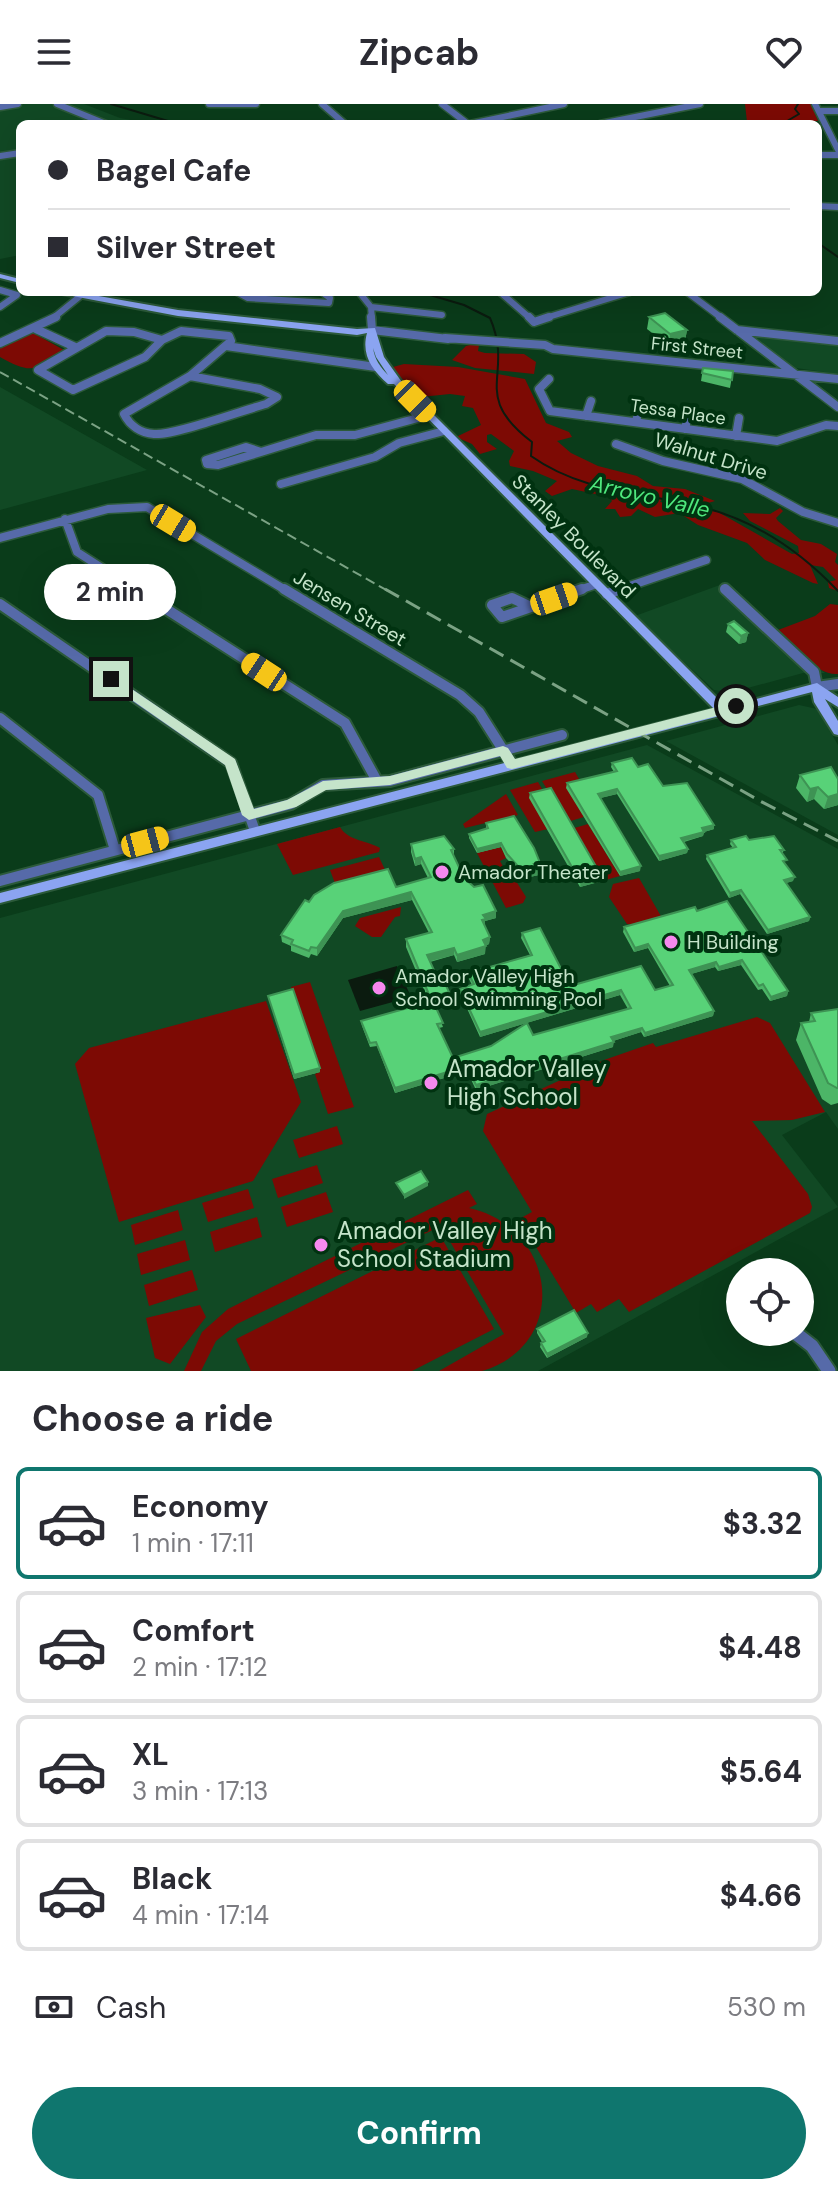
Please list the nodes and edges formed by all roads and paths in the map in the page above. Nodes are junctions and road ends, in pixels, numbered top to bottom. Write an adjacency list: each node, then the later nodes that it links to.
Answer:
1 (18, 104): 9 (street)
2 (57, 104): 12 (street)
3 (209, 104): 4 (street)
4 (256, 104)
5 (322, 104): 13 (street)
6 (442, 104): 14 (street)
7 (564, 104): 15 (street)
8 (700, 104): 16 (street)
9 (0, 107)
10 (817, 108): 11 (street); 17 (street)
11 (838, 111)
12 (96, 120)
13 (340, 120)
14 (464, 120)
15 (488, 120)
16 (620, 120)
17 (838, 152)
18 (76, 296): 28 (main road)
19 (87, 296): 28 (main road)
20 (102, 296): 29 (main road)
21 (121, 296): 29 (main road)
22 (244, 296): 23 (street)
23 (327, 296)
24 (362, 296): 30 (street)
25 (505, 296): 26 (street)
26 (617, 296)
27 (692, 296): 34 (street)
28 (79, 297): 32 (street); 33 (main road)
29 (162, 304): 33 (main road)
30 (371, 307): 31 (street); 33 (street)
31 (442, 315)
32 (36, 329): 37 (street); 39 (street)
33 (372, 330): 40 (main road); 43 (street, First Street); 47 (main road, Stanley Boulevard)
34 (737, 330): 36 (street); 43 (street)
35 (162, 340): 38 (street); 39 (street); 39 (street)
36 (838, 341)
37 (0, 343)
38 (226, 346): 41 (street); 44 (street)
39 (75, 347)
40 (370, 357): 41 (street); 42 (main road, Stanley Boulevard)
41 (344, 365): 42 (street)
42 (376, 367): 47 (main road, Stanley Boulevard)
43 (795, 374): 46 (street, First Street); 49 (street)
44 (190, 376): 44 (street)
45 (549, 379): 53 (street, Tessa Place)
46 (838, 381): 49 (street)
47 (401, 387): 52 (main road, Stanley Boulevard)
48 (591, 401): 53 (street)
49 (838, 405)
50 (639, 408): 55 (street)
51 (689, 411): 58 (street)
52 (429, 415): 59 (main road, Stanley Boulevard); 63 (street)
53 (586, 416): 55 (street, Tessa Place)
54 (739, 418): 61 (street)
55 (636, 422): 58 (street, Tessa Place)
56 (791, 426): 60 (street)
57 (838, 426): 60 (street, Tessa Place)
58 (685, 429): 61 (street, Tessa Place)
59 (444, 431): 64 (street); 69 (main road, Stanley Boulevard)
60 (800, 433): 61 (street, Tessa Place)
61 (736, 436)
62 (616, 444): 66 (street, Walnut Drive)
63 (261, 452): 63 (street)
64 (281, 484)
65 (65, 519): 67 (street); 81 (street, Jensen Street); 83 (street)
66 (838, 523)
67 (0, 538)
68 (706, 560): 71 (street)
69 (597, 584): 71 (main road, Stanley Boulevard); 73 (street)
70 (725, 589): 75 (street)
71 (607, 594): 77 (main road, Stanley Boulevard)
72 (0, 604): 84 (street)
73 (532, 607)
74 (838, 684): 75 (street)
75 (817, 687): 76 (main road); 77 (main road); 79 (main road)
76 (838, 703)
77 (722, 710): 82 (main road)
78 (0, 718): 86 (street)
79 (838, 731)
80 (562, 735): 81 (street)
81 (503, 751): 82 (street, Jensen Street); 83 (street)
82 (512, 764): 85 (main road)
83 (377, 781): 84 (street)
84 (249, 815): 85 (street); 86 (street)
85 (255, 831): 88 (main road)
86 (115, 850): 87 (street)
87 (0, 881)
88 (0, 898)
89 (812, 1346): 90 (street)
90 (829, 1371)

